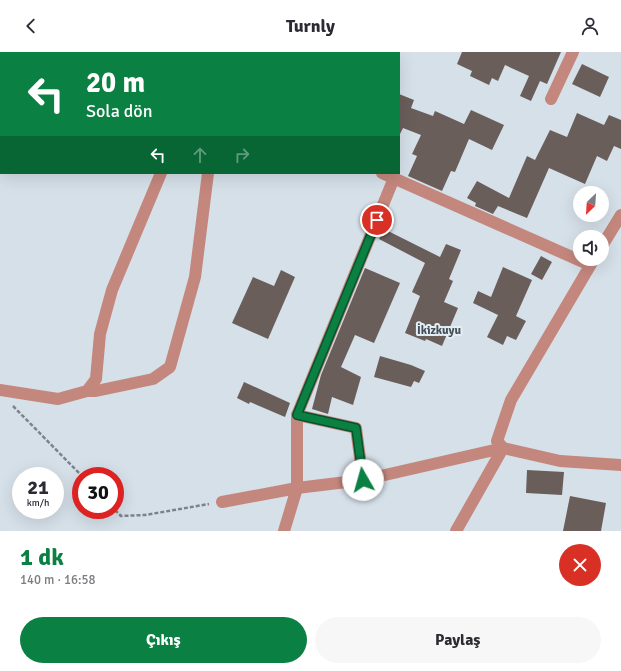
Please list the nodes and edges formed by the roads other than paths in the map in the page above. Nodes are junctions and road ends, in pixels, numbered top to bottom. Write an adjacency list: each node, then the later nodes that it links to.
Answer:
1 (573, 52): 2 (street)
2 (551, 99)
3 (160, 174): 12 (street)
4 (208, 174): 12 (street)
5 (384, 174): 6 (street)
6 (394, 178): 9 (street); 13 (street)
7 (621, 215): 8 (street)
8 (609, 235)
9 (573, 254)
10 (590, 266): 14 (street)
11 (0, 390): 12 (street)
12 (87, 391)
13 (297, 415): 16 (street); 17 (street)
14 (503, 448): 15 (street); 16 (street); 20 (street)
15 (621, 465)
16 (363, 480): 17 (street)
17 (297, 488): 18 (street); 19 (street)
18 (222, 502)
19 (284, 531)
20 (456, 531)

